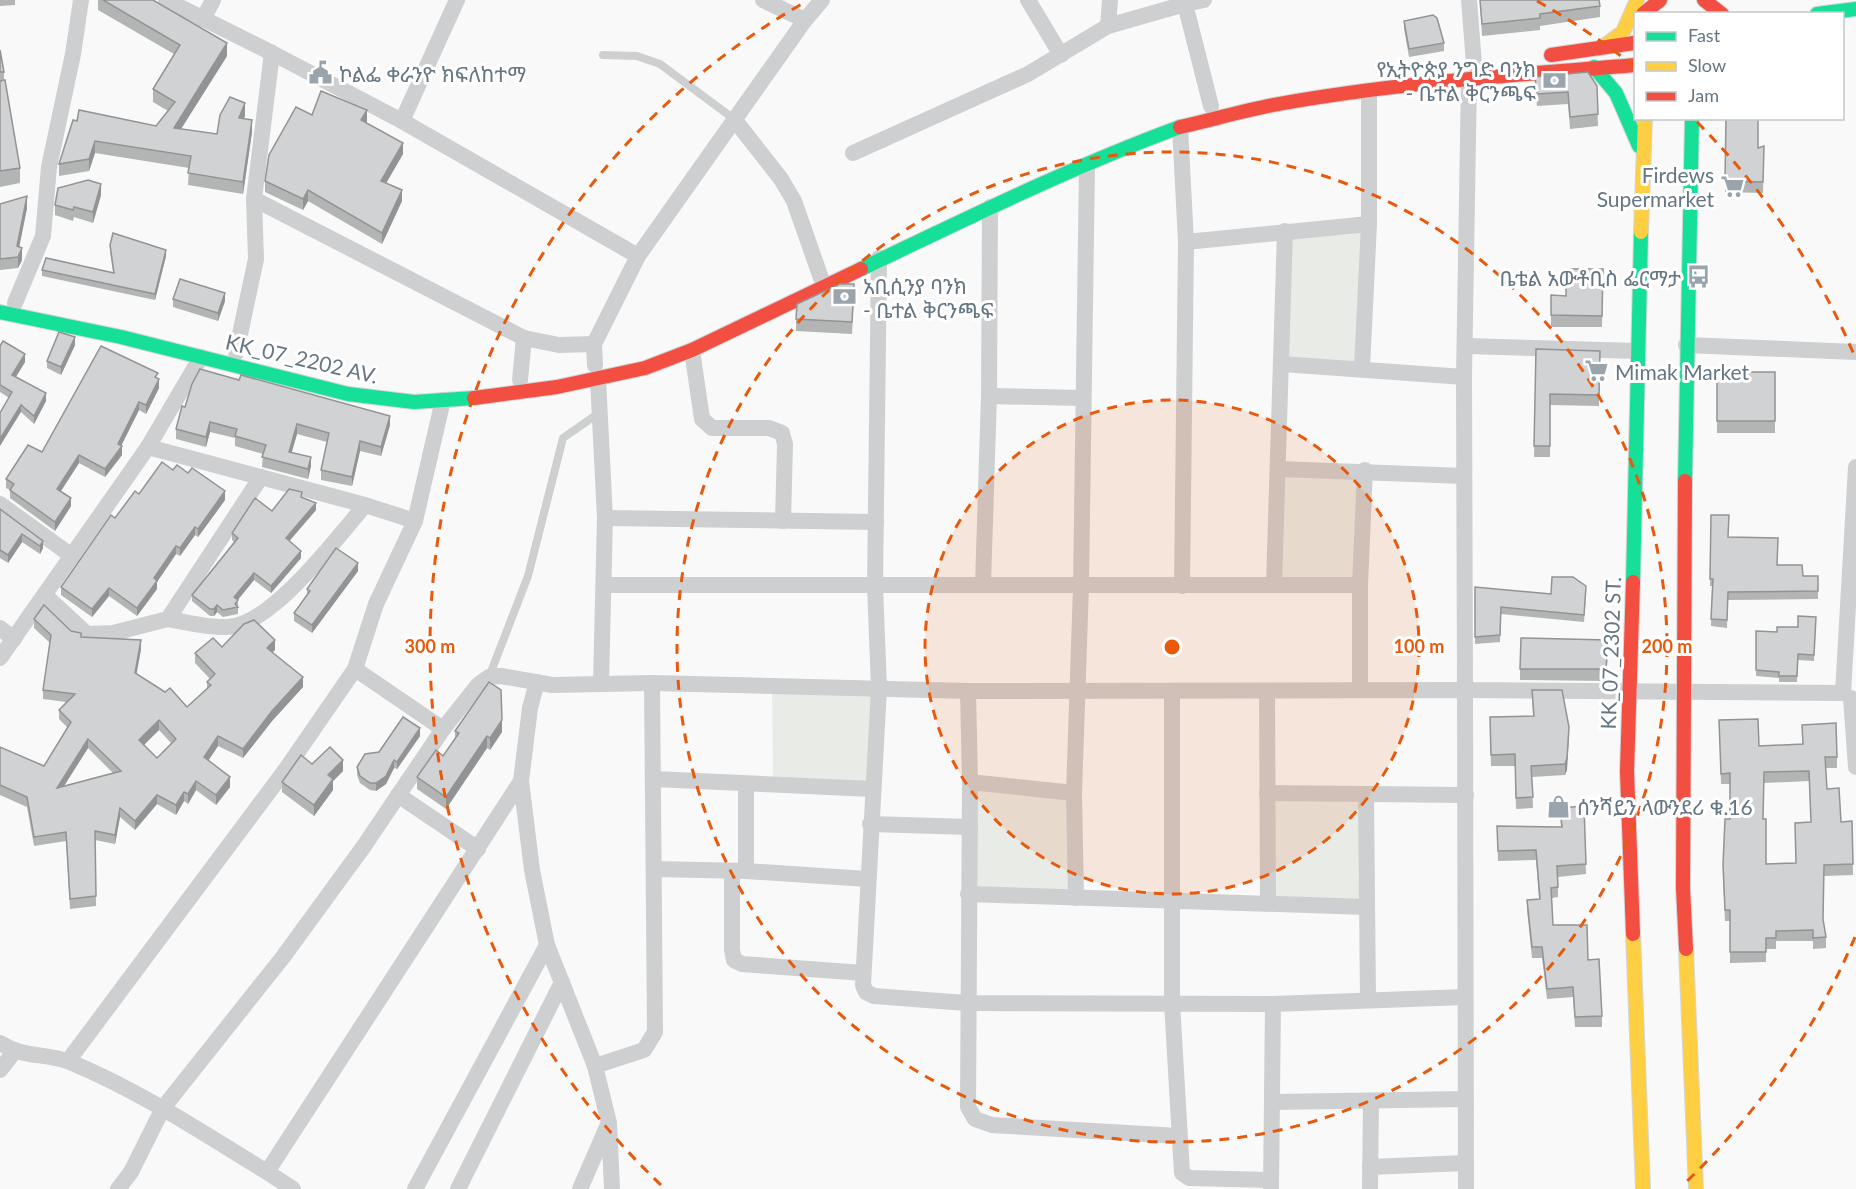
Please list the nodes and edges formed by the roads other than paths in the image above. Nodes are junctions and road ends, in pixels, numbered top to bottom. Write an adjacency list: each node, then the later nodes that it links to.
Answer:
1 (81, 0): 49 (street)
2 (166, 0): 19 (street)
3 (213, 0): 19 (street)
4 (457, 0): 36 (street)
5 (763, 0): 20 (street)
6 (822, 0): 20 (street)
7 (1028, 0): 26 (street)
8 (1110, 0): 21 (street)
9 (1204, 0): 13 (street)
10 (1469, 0): 30 (street)
11 (1638, 0): 23 (main road)
12 (1660, 0): 16 (main road)
13 (1185, 4): 21 (street); 32 (street)
14 (1696, 4): 17 (main road)
15 (1856, 9): 18 (main road)
16 (1645, 12)
17 (1717, 12)
18 (1833, 12)
19 (203, 19): 24 (street)
20 (805, 20): 33 (street)
21 (1108, 26): 26 (street)
22 (1634, 45): 23 (main road)
23 (1603, 47): 27 (main road)
24 (272, 53): 36 (street); 41 (street)
25 (603, 55): 33 (lane)
26 (1061, 55): 38 (street)
27 (1539, 56)
28 (1634, 64): 29 (main road)
29 (1594, 67): 30 (main road); 39 (main road)
30 (1476, 69): 31 (main road); 32 (main road); 54 (street)
31 (1370, 91): 37 (main road); 43 (street)
32 (1210, 106): 48 (main road)
33 (734, 119): 46 (street); 48 (street)
34 (1645, 120): 39 (main road, KK_07_2302 ST.)
35 (1692, 120): 53 (main road)
36 (402, 121): 46 (street)
37 (1180, 128): 40 (main road); 45 (street)
38 (853, 153)
39 (1644, 159): 56 (main road, KK_07_2302 ST.)
40 (1087, 165): 42 (main road); 66 (street)
41 (254, 199): 51 (street); 58 (street)
42 (990, 207): 47 (main road); 65 (street)
43 (1369, 224): 44 (street); 61 (street)
44 (1285, 231): 45 (street); 60 (street)
45 (1186, 242): 88 (street)
46 (638, 256): 52 (street)
47 (879, 258): 55 (main road); 80 (street)
48 (821, 278): 62 (main road)
49 (6, 308): 50 (street); 58 (main road); 59 (main road, KK_07_2202 AV.)
50 (0, 328)
51 (524, 338): 52 (street); 64 (street)
52 (594, 344): 62 (street)
53 (1686, 345): 57 (street); 108 (main road)
54 (1466, 346): 56 (street); 63 (street)
55 (692, 350): 62 (main road); 79 (street)
56 (1636, 351): 107 (main road, KK_07_2302 ST.)
57 (1856, 352)
58 (236, 353): 64 (main road)
59 (201, 357): 67 (main road, KK_07_2202 AV.); 69 (street)
60 (1282, 364): 61 (street); 71 (street)
61 (1362, 368): 63 (street)
62 (597, 372): 64 (main road); 67 (main road, KK_07_2202 AV.); 68 (street)
63 (1464, 377): 73 (street)
64 (520, 380)
65 (989, 396): 66 (street); 82 (street)
66 (1082, 398): 87 (street)
67 (443, 400): 78 (street)
68 (600, 412): 77 (street); 96 (lane)
69 (148, 447): 74 (street); 81 (street)
70 (1856, 467): 90 (street)
71 (1279, 469): 72 (street); 83 (street)
72 (1365, 470): 73 (street); 85 (street)
73 (1464, 476): 104 (street)
74 (261, 477): 76 (street); 91 (street)
75 (0, 504): 81 (street)
76 (365, 505): 78 (street); 91 (street)
77 (605, 518): 79 (street); 84 (street)
78 (415, 521): 95 (street)
79 (783, 521): 80 (street)
80 (876, 522): 86 (street)
81 (72, 556): 89 (street)
82 (983, 584): 86 (street); 87 (street)
83 (1274, 584): 85 (street); 88 (street)
84 (604, 585): 86 (street); 98 (street)
85 (1360, 585): 102 (street)
86 (875, 586): 100 (street)
87 (1081, 586): 88 (street); 101 (street)
88 (1182, 586)
89 (46, 596): 91 (street); 93 (street)
90 (1852, 609): 109 (street)
91 (168, 619)
92 (0, 628): 93 (street)
93 (14, 639): 94 (street)
94 (0, 658)
95 (355, 669): 110 (street); 142 (street)
96 (489, 677): 97 (street); 110 (street)
97 (537, 682): 98 (street); 113 (street)
98 (601, 683): 99 (street)
99 (652, 683): 100 (street); 112 (street)
100 (879, 688): 105 (street); 116 (street)
101 (1078, 689): 103 (street); 105 (street); 117 (street)
102 (1360, 689): 104 (street); 106 (street)
103 (1172, 690): 106 (street); 130 (street)
104 (1465, 690): 107 (street); 121 (street)
105 (968, 691): 114 (street)
106 (1267, 691): 118 (street)
107 (1631, 691): 108 (street); 163 (main road, KK_07_2302 ST.)
108 (1683, 691): 109 (street); 164 (main road)
109 (1850, 697): 111 (street)
110 (443, 729): 119 (street)
111 (1856, 767)
112 (654, 779): 115 (street); 125 (street)
113 (521, 781): 124 (street); 133 (street)
114 (970, 782): 117 (street); 123 (street)
115 (746, 784): 116 (street); 126 (street)
116 (872, 789): 122 (street)
117 (1074, 793): 129 (street)
118 (1267, 793): 120 (street); 131 (street)
119 (398, 795): 124 (street); 148 (street)
120 (1366, 795): 121 (street); 132 (street)
121 (1466, 795): 136 (street)
122 (870, 824): 123 (street); 127 (street)
123 (970, 827): 128 (street)
124 (478, 849): 153 (street)
125 (655, 869): 126 (street); 143 (street)
126 (739, 871): 127 (street); 134 (street)
127 (867, 879): 134 (street)
128 (968, 894): 129 (street); 138 (street)
129 (1076, 898): 130 (street)
130 (1171, 901): 131 (street); 139 (street)
131 (1268, 903): 132 (street)
132 (1367, 907): 137 (street)
133 (547, 945): 135 (street); 157 (street)
134 (863, 973): 138 (street)
135 (562, 982): 143 (street); 158 (street)
136 (1465, 997): 137 (street); 145 (street)
137 (1368, 999): 140 (street)
138 (966, 1003): 139 (street); 150 (street)
139 (1172, 1003): 140 (street); 150 (street)
140 (1273, 1004): 147 (street)
141 (7, 1047): 142 (street); 144 (street)
142 (68, 1061): 148 (street)
143 (595, 1066): 149 (street)
144 (0, 1070)
145 (1466, 1098): 146 (street); 151 (street)
146 (1371, 1101): 147 (street); 152 (street)
147 (1273, 1102): 154 (street)
148 (163, 1108): 153 (street); 155 (street)
149 (609, 1123): 159 (street); 160 (street)
150 (1179, 1136): 154 (street)
151 (1465, 1163): 152 (street); 162 (street)
152 (1370, 1167): 161 (street)
153 (267, 1172): 156 (street)
154 (1271, 1185)
155 (118, 1189)
156 (292, 1189)
157 (415, 1189)
158 (458, 1189)
159 (580, 1189)
160 (612, 1189)
161 (1370, 1189)
162 (1466, 1189)
163 (1643, 1189)
164 (1696, 1189)

